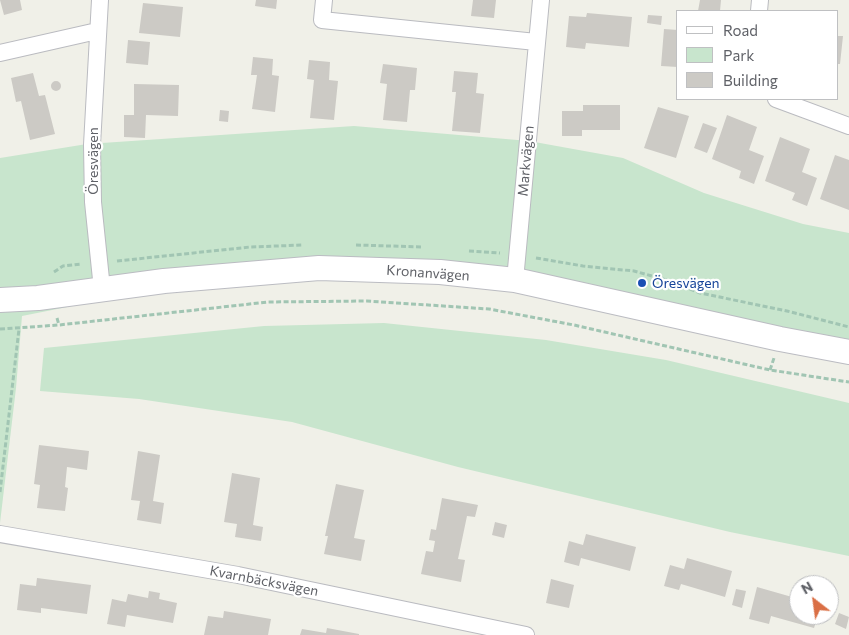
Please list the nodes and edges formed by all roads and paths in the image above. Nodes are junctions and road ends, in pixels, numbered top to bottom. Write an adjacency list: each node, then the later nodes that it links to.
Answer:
1 (100, 0): 4 (street, Öresvägen)
2 (324, 0): 5 (street)
3 (541, 0): 5 (street, Markvägen)
4 (98, 31): 6 (street); 10 (street, Öresvägen)
5 (536, 42): 9 (street, Markvägen)
6 (0, 53)
7 (779, 100): 8 (street)
8 (849, 126)
9 (515, 280): 10 (street, Kronanvägen); 14 (street, Kronanvägen)
10 (102, 289): 11 (street, Kronanvägen)
11 (0, 300)
12 (0, 329): 13 (path)
13 (19, 329): 15 (path); 16 (path)
14 (849, 352)
15 (849, 382)
16 (0, 492)
17 (0, 534): 18 (street, Kvarnbäcksvägen)
18 (516, 634)

